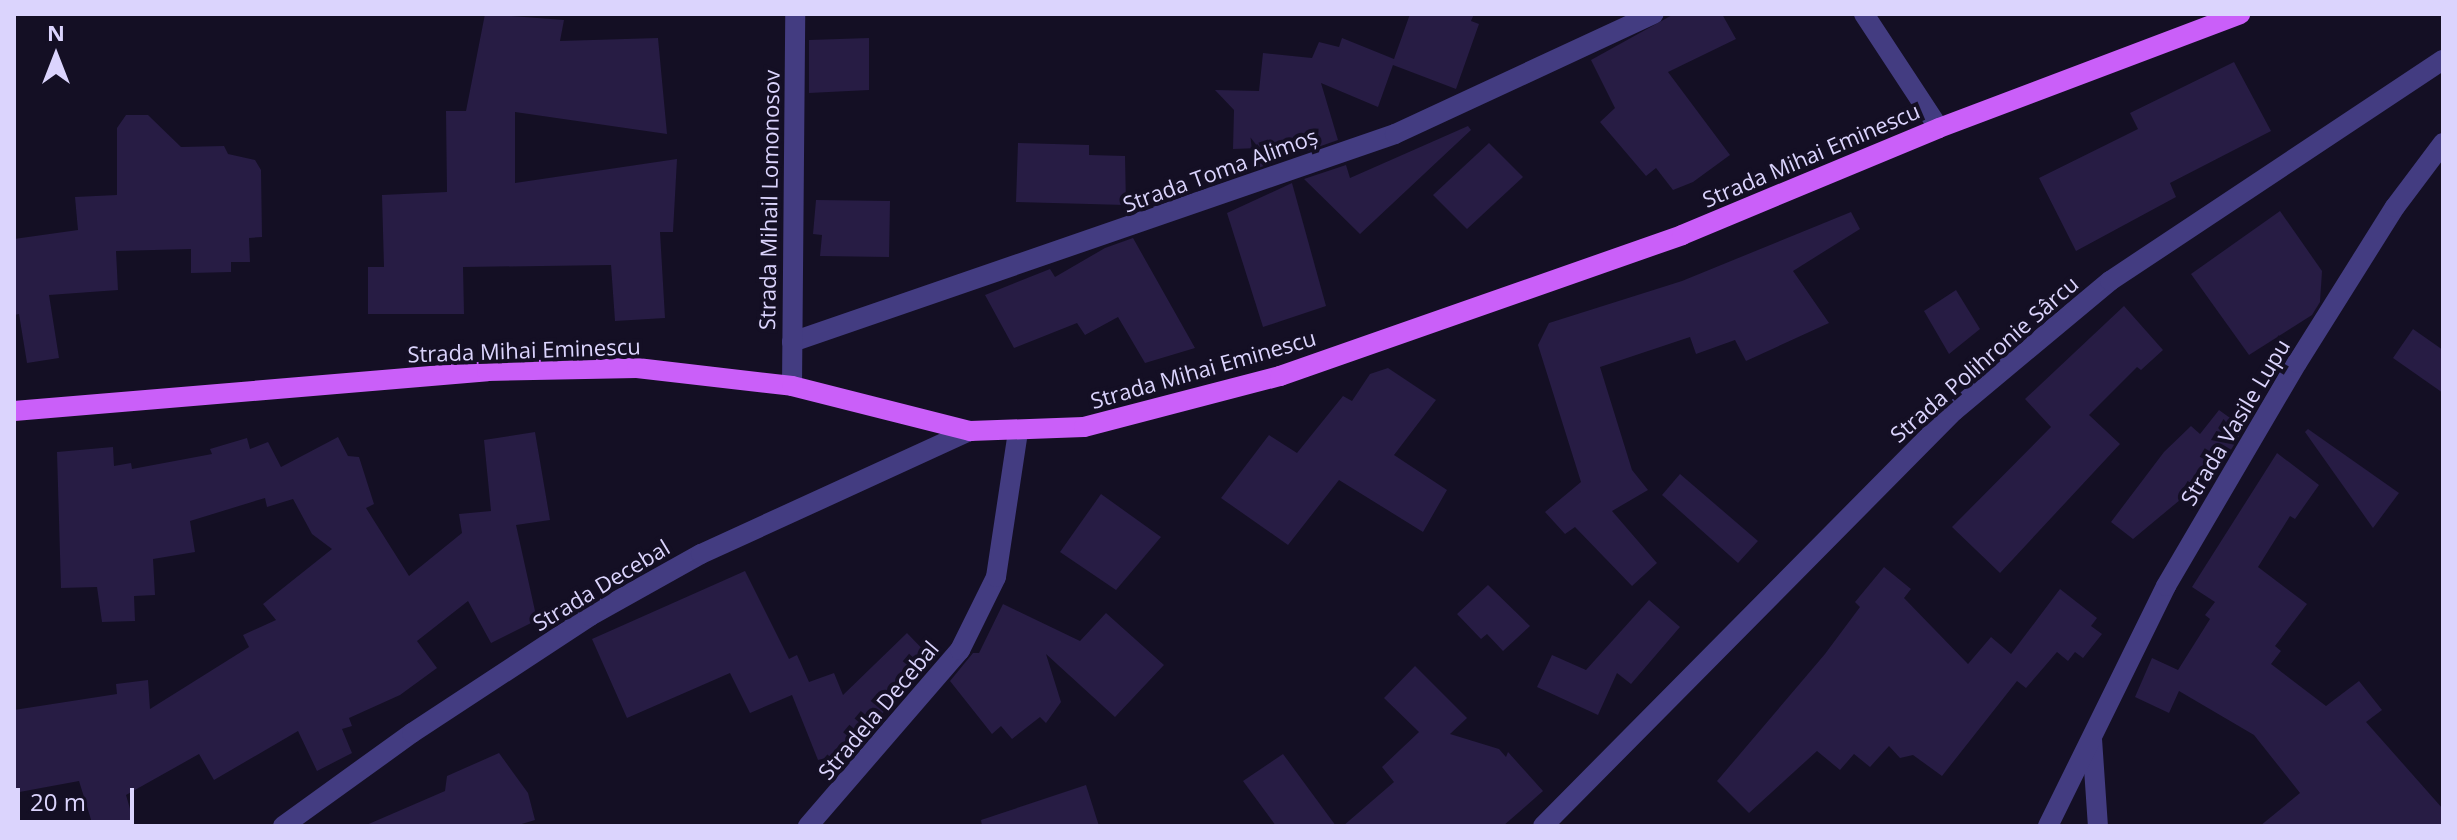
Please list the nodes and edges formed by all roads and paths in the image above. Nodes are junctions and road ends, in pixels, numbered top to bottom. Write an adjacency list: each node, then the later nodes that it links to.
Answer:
1 (795, 14): 8 (street, Strada Mihail Lomonosov)
2 (1653, 14): 8 (street, Strada Toma Alimoș)
3 (1864, 14): 6 (street, Strada Mihai Eminescu)
4 (2240, 14): 6 (main road, Strada Mihai Eminescu)
5 (2443, 60): 16 (street, Strada Polihronie Sârcu)
6 (1939, 128): 12 (main road, Strada Mihai Eminescu)
7 (2443, 143): 13 (street, Strada Vasile Lupu)
8 (792, 342): 9 (street, Strada Mihail Lomonosov)
9 (792, 386): 10 (main road, Strada Mihai Eminescu); 11 (main road, Strada Mihai Eminescu)
10 (14, 411)
11 (970, 431): 12 (main road, Strada Mihai Eminescu); 14 (street, Strada Decebal)
12 (1018, 432): 15 (street, Stradela Decebal)
13 (2092, 739): 17 (street, Strada Vasile Lupu); 18 (street, Strada Vasile Lupu)
14 (283, 826)
15 (808, 826)
16 (1543, 826)
17 (2048, 826)
18 (2098, 826)

